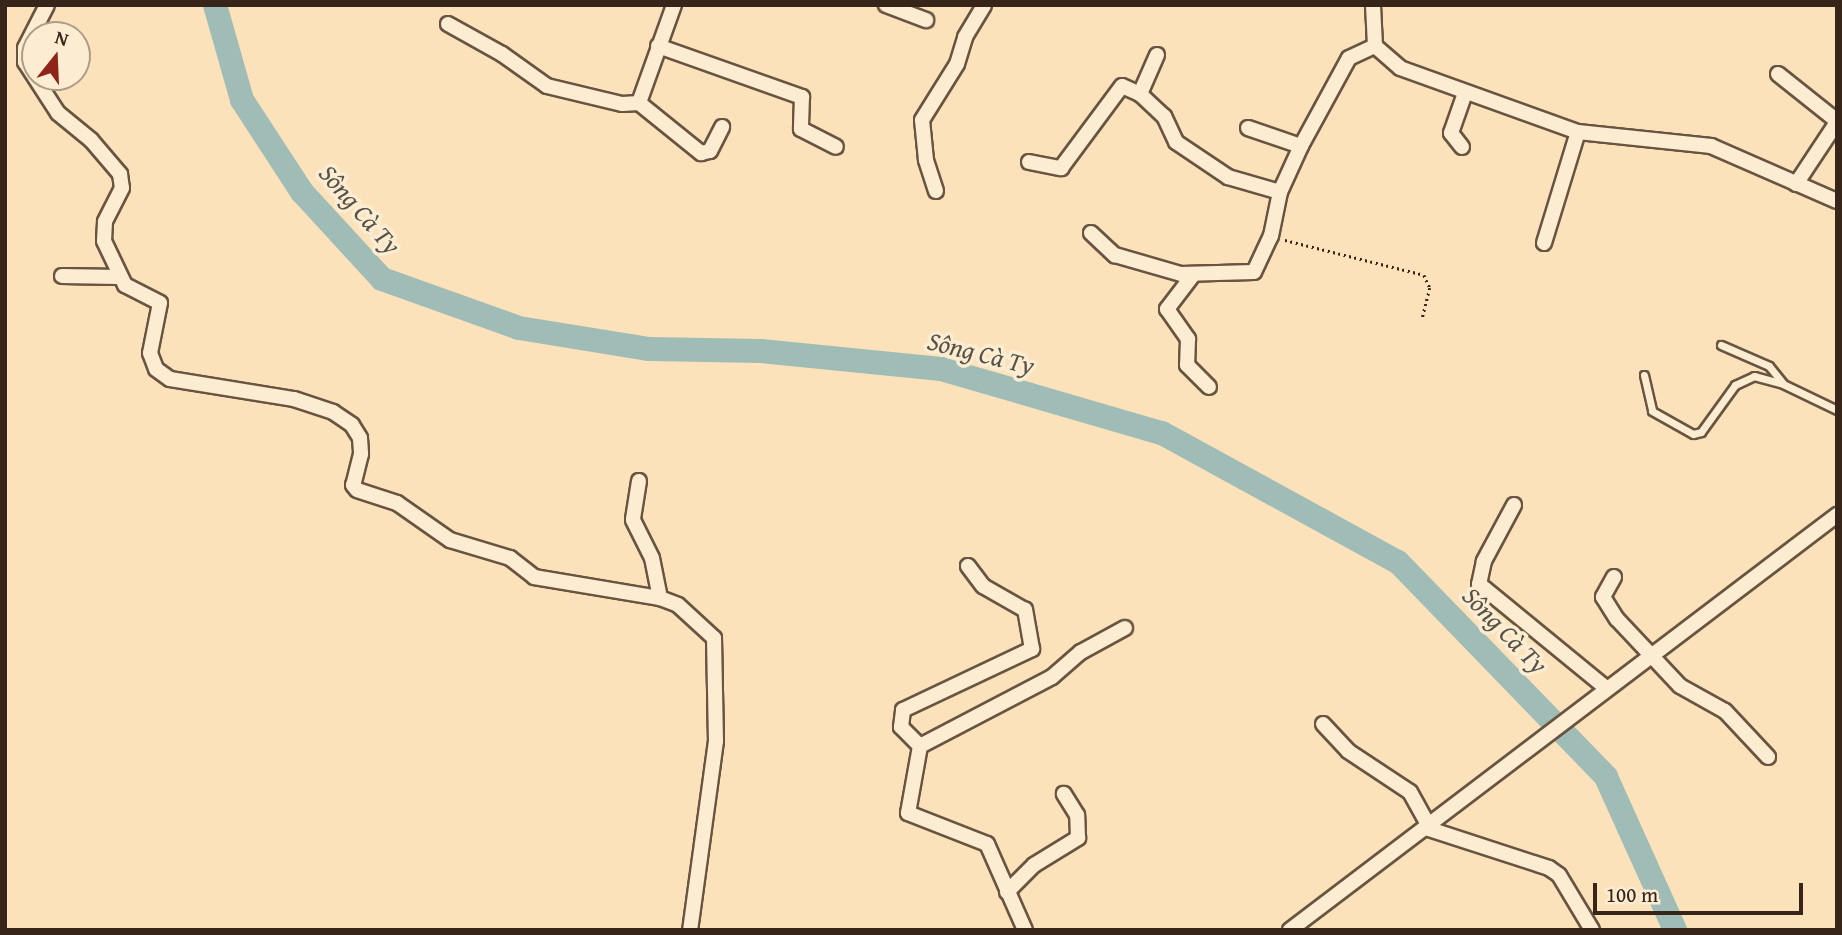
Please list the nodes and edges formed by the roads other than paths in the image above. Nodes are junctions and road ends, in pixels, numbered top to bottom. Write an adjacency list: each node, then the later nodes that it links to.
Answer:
1 (47, 5): 31 (street)
2 (674, 5): 8 (street)
3 (886, 5): 6 (street)
4 (984, 5): 24 (street)
5 (1373, 5): 9 (street)
6 (926, 20)
7 (448, 24): 14 (street)
8 (658, 46): 14 (street); 20 (street)
9 (1375, 46): 12 (street); 19 (street)
10 (1157, 55): 13 (street)
11 (1779, 74): 15 (street)
12 (1465, 93): 18 (street); 21 (street)
13 (1140, 94): 22 (street); 25 (street)
14 (639, 103): 16 (street)
15 (1837, 122): 23 (street)
16 (722, 127)
17 (1248, 128): 19 (street)
18 (1578, 132): 23 (street); 28 (street)
19 (1301, 146): 25 (street)
20 (836, 147)
21 (1462, 147)
22 (1030, 162)
23 (1796, 184): 26 (street)
24 (936, 191)
25 (1279, 192): 29 (street)
26 (1837, 201)
27 (1091, 233): 29 (street)
28 (1544, 243)
29 (1193, 275): 35 (street)
30 (62, 276): 31 (street)
31 (119, 277): 42 (street)
32 (1721, 345): 34 (lane)
33 (1644, 375): 34 (lane)
34 (1783, 384): 36 (lane)
35 (1209, 387)
36 (1837, 410)
37 (639, 481): 42 (street)
38 (1514, 505): 45 (street)
39 (1837, 515): 44 (street)
40 (968, 566): 47 (street)
41 (1614, 578): 44 (street)
42 (660, 598): 52 (street)
43 (1125, 628): 47 (street)
44 (1649, 656): 45 (street); 48 (street)
45 (1602, 691): 50 (street)
46 (1323, 724): 50 (street)
47 (920, 746): 51 (street)
48 (1768, 757)
49 (1064, 794): 51 (street)
50 (1428, 827): 54 (street); 55 (street)
51 (1007, 892): 53 (street)
52 (690, 930)
53 (1025, 930)
54 (1290, 930)
55 (1592, 930)

